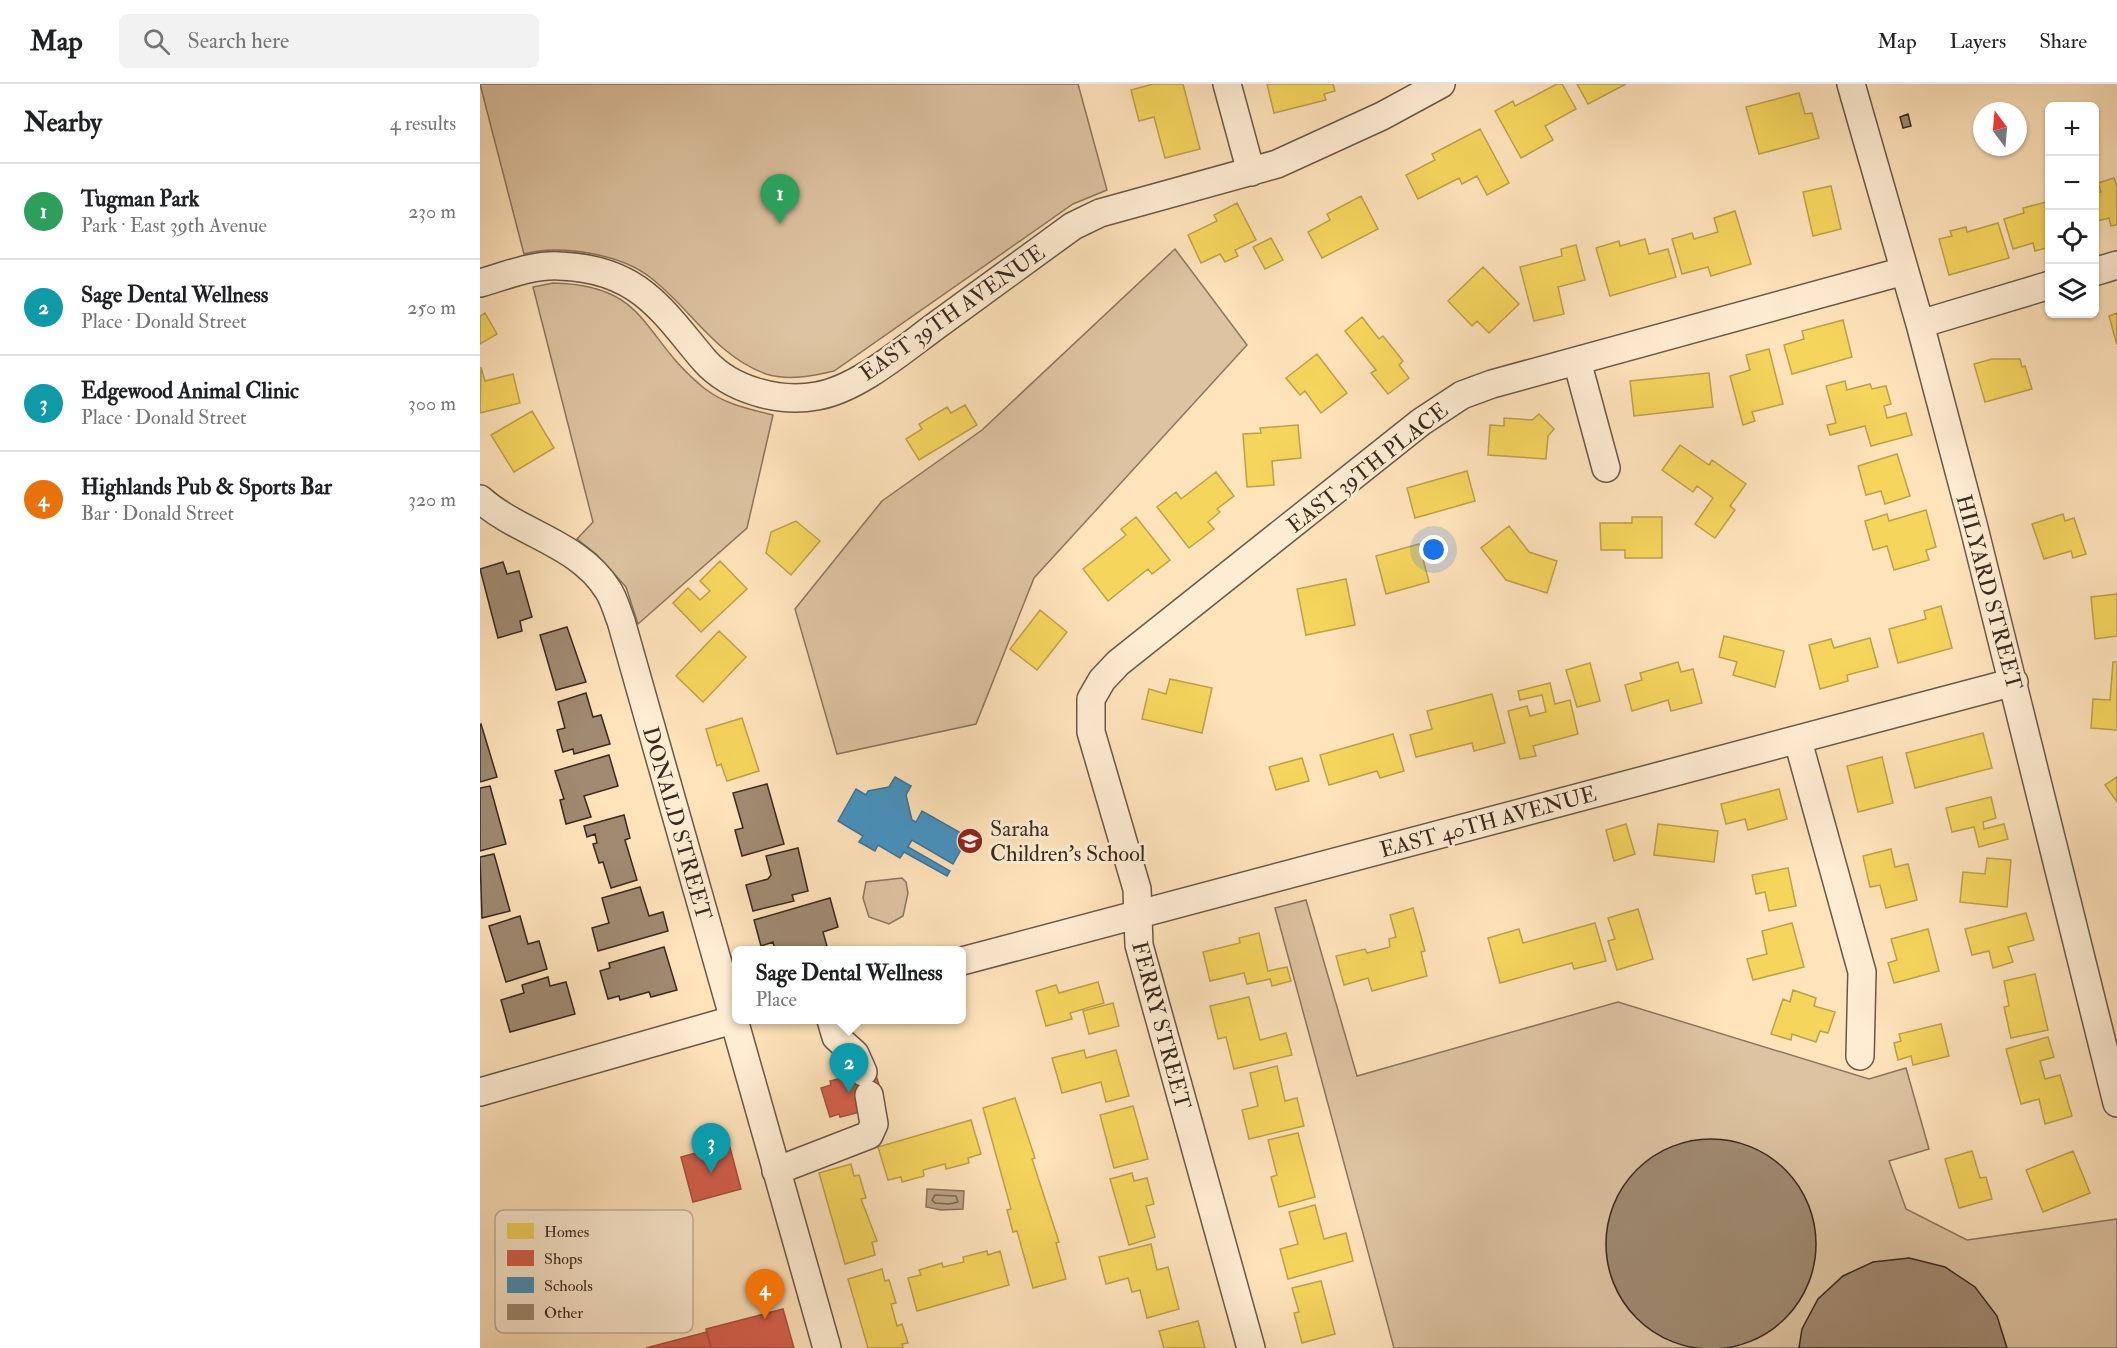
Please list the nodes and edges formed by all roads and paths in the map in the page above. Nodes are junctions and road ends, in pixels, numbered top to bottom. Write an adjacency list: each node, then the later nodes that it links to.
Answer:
1 (1227, 84): 4 (street)
2 (1441, 84): 4 (street, EAST 39TH AVENUE)
3 (1851, 84): 7 (street, HILYARD STREET)
4 (1251, 172): 8 (street, EAST 39TH AVENUE)
5 (2117, 265): 6 (street)
6 (2099, 270)
7 (1904, 271): 10 (street, HILYARD STREET); 11 (street, EAST 39TH PLACE)
8 (480, 283)
9 (2045, 286): 10 (street)
10 (1920, 324): 14 (street, HILYARD STREET)
11 (1577, 361): 12 (street); 15 (street, EAST 39TH PLACE)
12 (1606, 468)
13 (484, 508): 19 (street, DONALD STREET)
14 (2014, 682): 16 (street, EAST 40TH AVENUE); 25 (street, HILYARD STREET)
15 (1091, 699): 17 (street, FERRY STREET)
16 (1798, 741): 17 (street, EAST 40TH AVENUE); 23 (street)
17 (1137, 914): 18 (street, EAST 40TH AVENUE); 28 (street, FERRY STREET)
18 (966, 960)
19 (732, 1009)
20 (732, 1020): 24 (street)
21 (736, 1024): 26 (street, DONALD STREET)
22 (832, 1024): 26 (street)
23 (1860, 1056)
24 (480, 1090)
25 (2117, 1103)
26 (776, 1171): 27 (street, DONALD STREET)
27 (827, 1348)
28 (1251, 1348)

